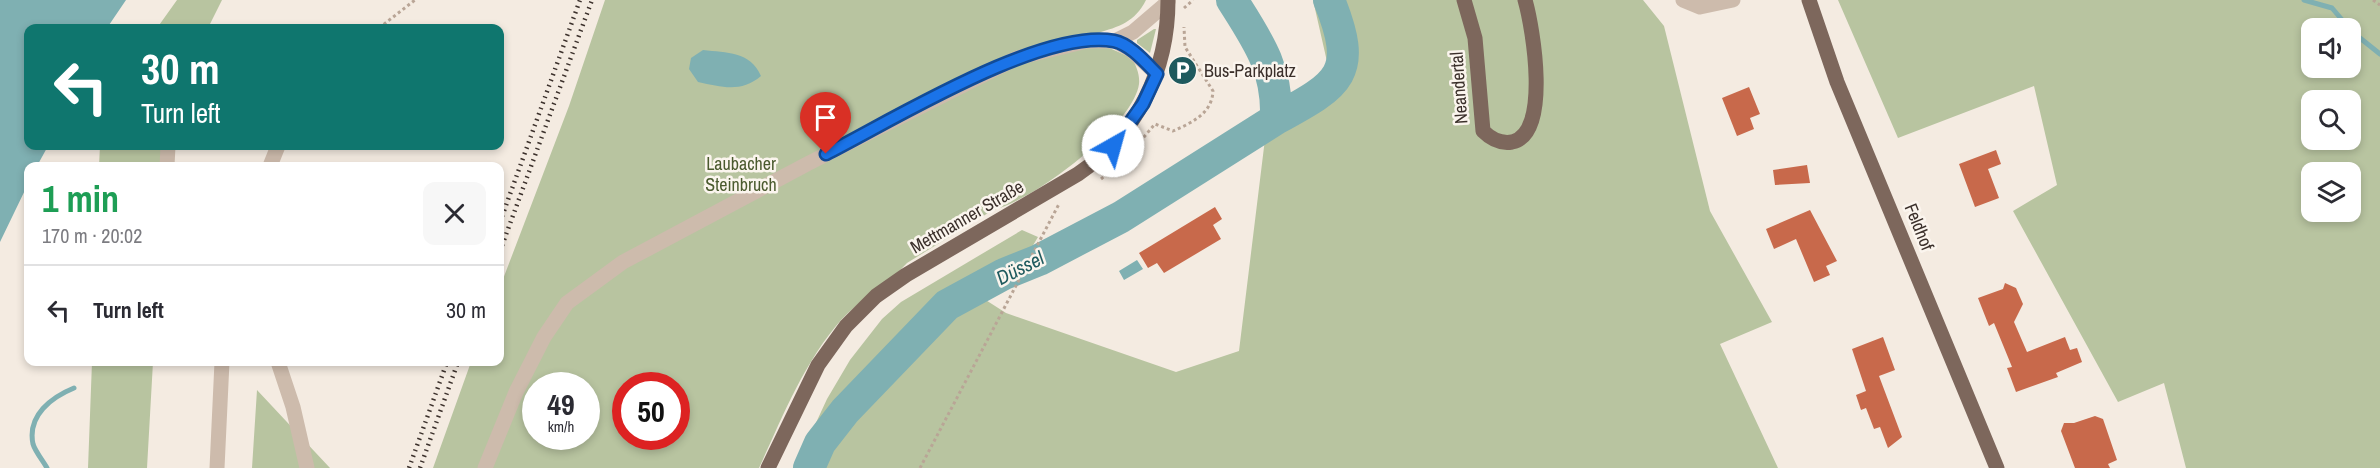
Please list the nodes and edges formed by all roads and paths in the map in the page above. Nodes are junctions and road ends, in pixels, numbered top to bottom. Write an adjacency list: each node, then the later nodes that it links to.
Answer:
1 (415, 0): 10 (path)
2 (1464, 0): 3 (main road, Neandertal)
3 (1525, 0)
4 (1683, 0): 5 (lane)
5 (1733, 0)
6 (1809, 0): 21 (main road, Feldhof)
7 (2373, 0): 9 (path)
8 (1168, 1): 11 (lane); 12 (main road, Mettmanner Straße)
9 (2380, 5)
10 (384, 24)
11 (1115, 41): 12 (lane); 18 (lane)
12 (1157, 74): 19 (main road, Mettmanner Straße)
13 (1059, 204): 20 (path)
14 (222, 366): 16 (lane)
15 (279, 366): 17 (lane)
16 (217, 468)
17 (307, 468)
18 (485, 468)
19 (768, 468)
20 (920, 468)
21 (1997, 468)

